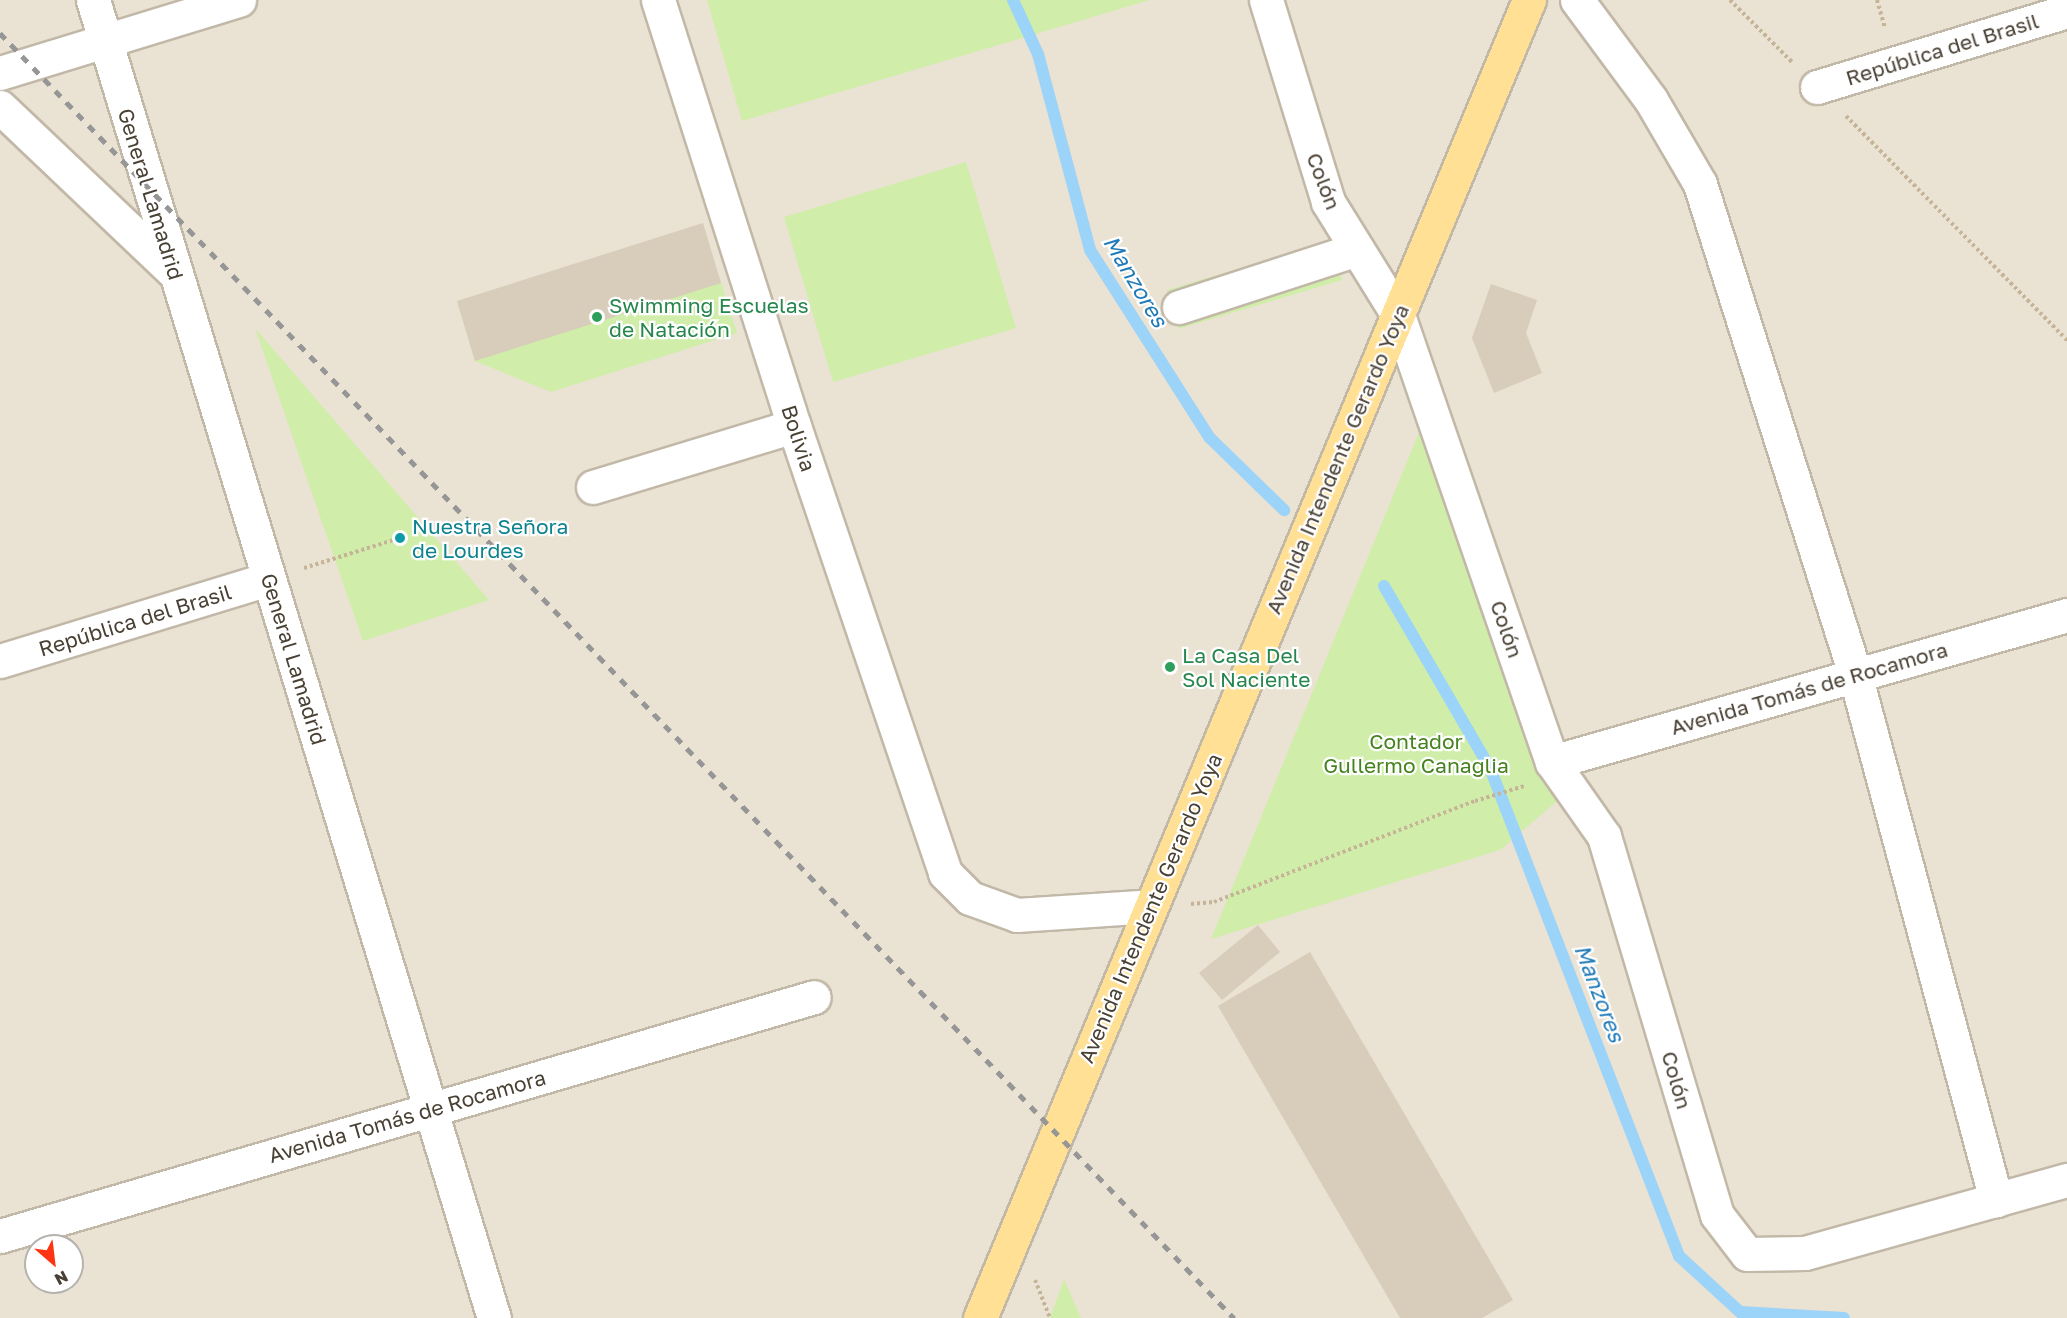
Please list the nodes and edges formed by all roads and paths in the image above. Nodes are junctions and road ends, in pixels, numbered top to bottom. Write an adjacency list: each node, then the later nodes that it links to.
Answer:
1 (93, 0): 9 (street, General Lamadrid)
2 (239, 0): 9 (street)
3 (658, 0): 18 (street, Bolivia)
4 (1266, 0): 13 (street, Colón)
5 (1529, 0): 16 (main road, Avenida Intendente Gerardo Yoya)
6 (1577, 0): 24 (street)
7 (1730, 0): 11 (path)
8 (2067, 11): 11 (street, República del Brasil)
9 (105, 41): 10 (street); 14 (street, General Lamadrid)
10 (0, 73)
11 (1817, 87): 17 (path)
12 (0, 107): 14 (street)
13 (1357, 249): 15 (street); 16 (street, Colón)
14 (174, 273): 21 (street, General Lamadrid)
15 (1179, 307)
16 (1398, 315): 25 (street, Colón); 27 (main road, Avenida Intendente Gerardo Yoya)
17 (2067, 340)
18 (794, 426): 19 (street); 27 (street, Bolivia)
19 (593, 487)
20 (400, 538): 21 (path)
21 (269, 579): 23 (street, República del Brasil); 29 (street, General Lamadrid)
22 (2067, 615): 24 (street, Avenida Tomás de Rocamora)
23 (0, 661)
24 (1855, 674): 25 (street, Avenida Tomás de Rocamora); 31 (street)
25 (1552, 762): 31 (street, Colón)
26 (1519, 790): 27 (path)
27 (1151, 906): 34 (main road, Avenida Intendente Gerardo Yoya)
28 (813, 998): 29 (street, Avenida Tomás de Rocamora)
29 (431, 1108): 32 (street, Avenida Tomás de Rocamora); 33 (street, General Lamadrid)
30 (2067, 1180): 31 (street)
31 (1996, 1200)
32 (0, 1236)
33 (494, 1318)
34 (980, 1318)

